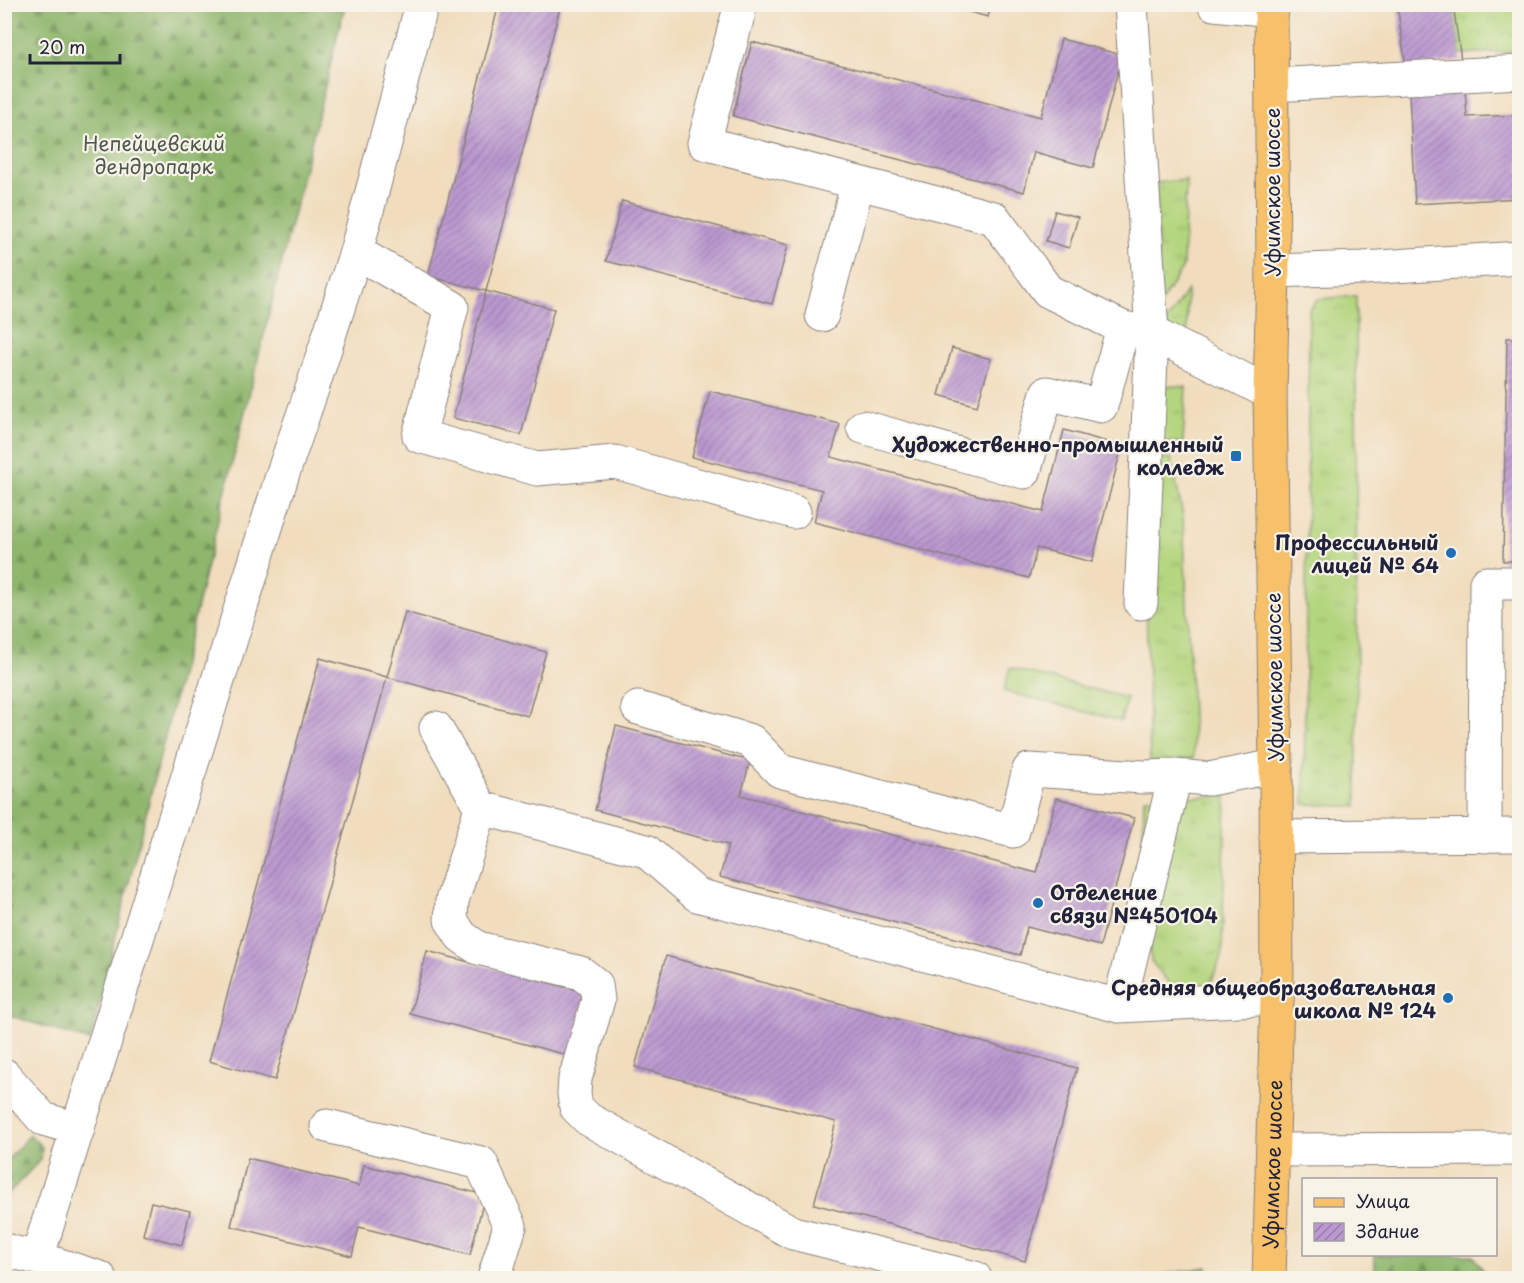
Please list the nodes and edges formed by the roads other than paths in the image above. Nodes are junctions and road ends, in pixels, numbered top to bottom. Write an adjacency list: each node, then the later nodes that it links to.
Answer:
1 (422, 4): 9 (street)
2 (741, 4): 8 (street)
3 (1131, 4): 13 (street)
4 (1214, 4): 5 (street)
5 (1271, 7): 7 (main road, Уфимское шоссе)
6 (1520, 72): 7 (street)
7 (1272, 86): 11 (main road, Уфимское шоссе)
8 (858, 183): 12 (street); 13 (street)
9 (356, 252): 16 (street); 31 (street)
10 (1520, 258): 11 (street)
11 (1273, 271): 14 (main road, Уфимское шоссе)
12 (822, 315)
13 (1138, 330): 14 (street); 15 (street); 18 (street)
14 (1270, 393): 21 (main road, Уфимское шоссе)
15 (863, 427)
16 (794, 512)
17 (1520, 583): 25 (street)
18 (1141, 603)
19 (638, 708): 22 (street)
20 (436, 728): 23 (street)
21 (1276, 766): 22 (street); 26 (main road, Уфимское шоссе)
22 (1175, 776): 28 (street)
23 (481, 808): 28 (street); 38 (street)
24 (1520, 835): 25 (street)
25 (1485, 836): 26 (street)
26 (1276, 837): 27 (main road, Уфимское шоссе)
27 (1277, 998): 28 (street); 33 (main road, Уфимское шоссе)
28 (1119, 1006)
29 (4, 1075): 31 (street)
30 (327, 1126): 37 (street)
31 (78, 1129): 35 (street)
32 (1520, 1149): 33 (street)
33 (1273, 1150): 39 (main road, Уфимское шоссе)
34 (4, 1250): 35 (street)
35 (37, 1258): 36 (street)
36 (100, 1278)
37 (494, 1278)
38 (975, 1278)
39 (1269, 1278)

